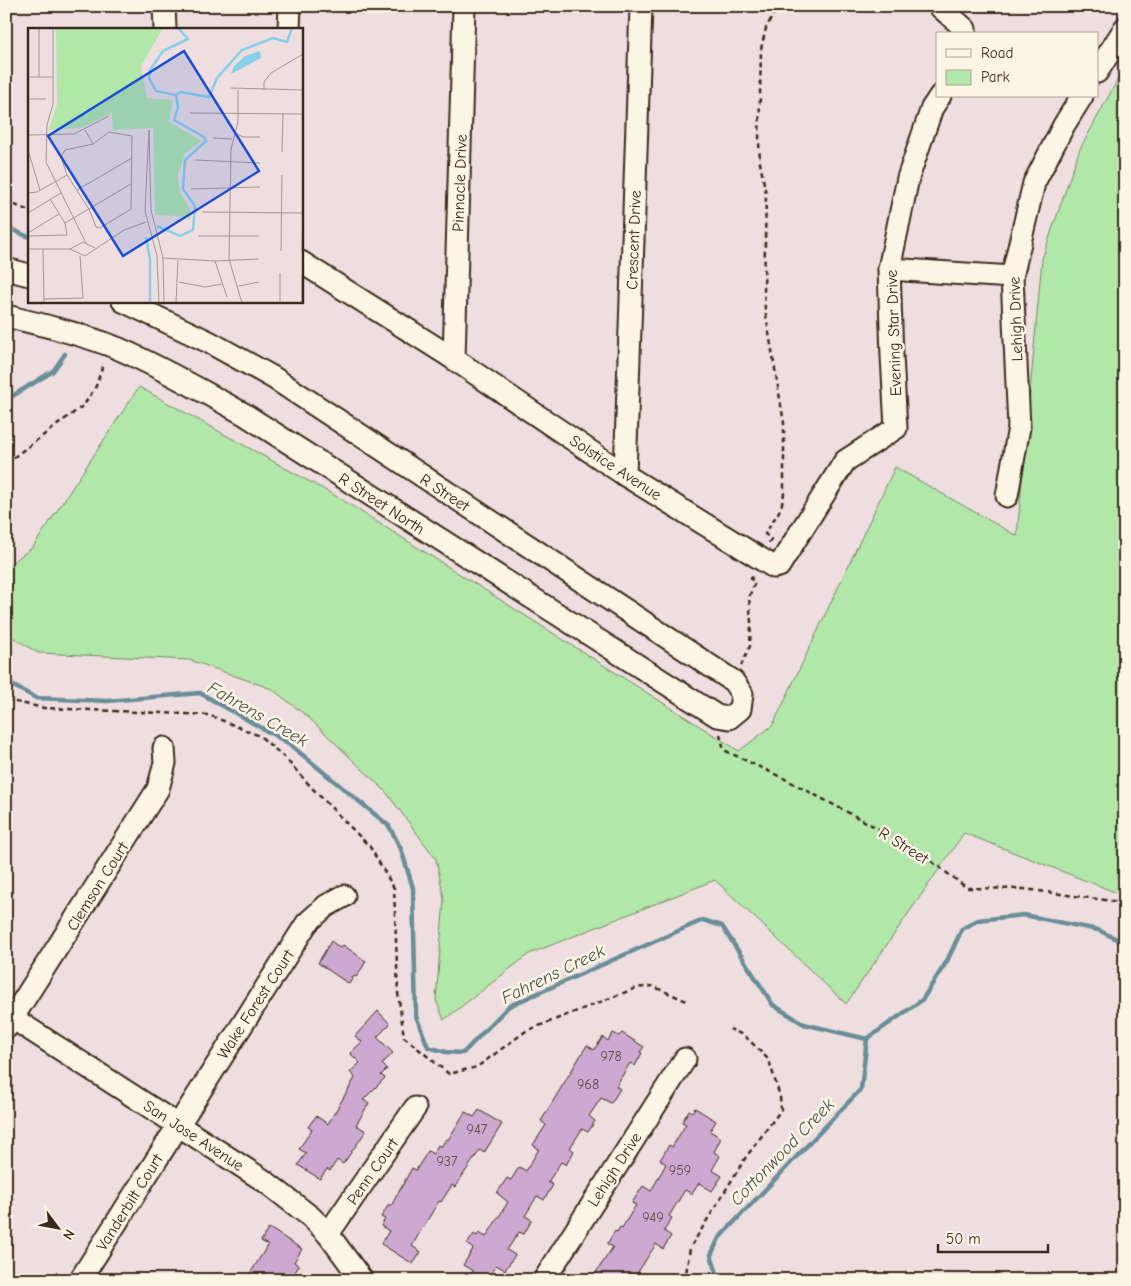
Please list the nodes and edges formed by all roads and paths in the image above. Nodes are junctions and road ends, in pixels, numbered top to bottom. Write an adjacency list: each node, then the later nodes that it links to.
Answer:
1 (164, 6): 7 (street)
2 (290, 6): 8 (street)
3 (464, 6): 23 (street, Pinnacle Drive)
4 (641, 6): 27 (street, Crescent Drive)
5 (778, 6): 29 (path)
6 (939, 6): 10 (street)
7 (165, 28)
8 (289, 28)
9 (1125, 28): 11 (street)
10 (965, 31)
11 (1098, 70)
12 (939, 98): 18 (street, Evening Star Drive)
13 (1081, 98): 20 (street, Lehigh Drive)
14 (6, 201): 15 (path)
15 (28, 211)
16 (302, 263): 23 (street, Solstice Avenue)
17 (6, 269): 19 (street)
18 (889, 269): 20 (street); 25 (street, Evening Star Drive)
19 (28, 274)
20 (1012, 277): 28 (street, Lehigh Drive)
21 (128, 302): 30 (street, R Street)
22 (6, 316): 32 (street, R Street North)
23 (454, 359): 27 (street, Solstice Avenue)
24 (103, 365): 26 (path)
25 (896, 428): 29 (street, Solstice Avenue)
26 (6, 463)
27 (625, 475): 29 (street, Solstice Avenue)
28 (1007, 496)
29 (756, 556): 30 (path)
30 (733, 681): 32 (street)
31 (6, 700): 36 (path)
32 (717, 716): 35 (path, R Street)
33 (164, 748): 37 (street, Clemson Court)
34 (344, 896): 41 (street, Wake Forest Court)
35 (1125, 908)
36 (689, 1002)
37 (8, 1020): 41 (street, San Jose Avenue)
38 (730, 1029): 46 (path)
39 (685, 1058): 45 (street, Lehigh Drive)
40 (415, 1108): 42 (street, Penn Court)
41 (178, 1125): 42 (street, San Jose Avenue); 44 (street, Vanderbilt Court)
42 (328, 1234): 43 (street, San Jose Avenue)
43 (360, 1279)
44 (80, 1280)
45 (544, 1280)
46 (689, 1280)

